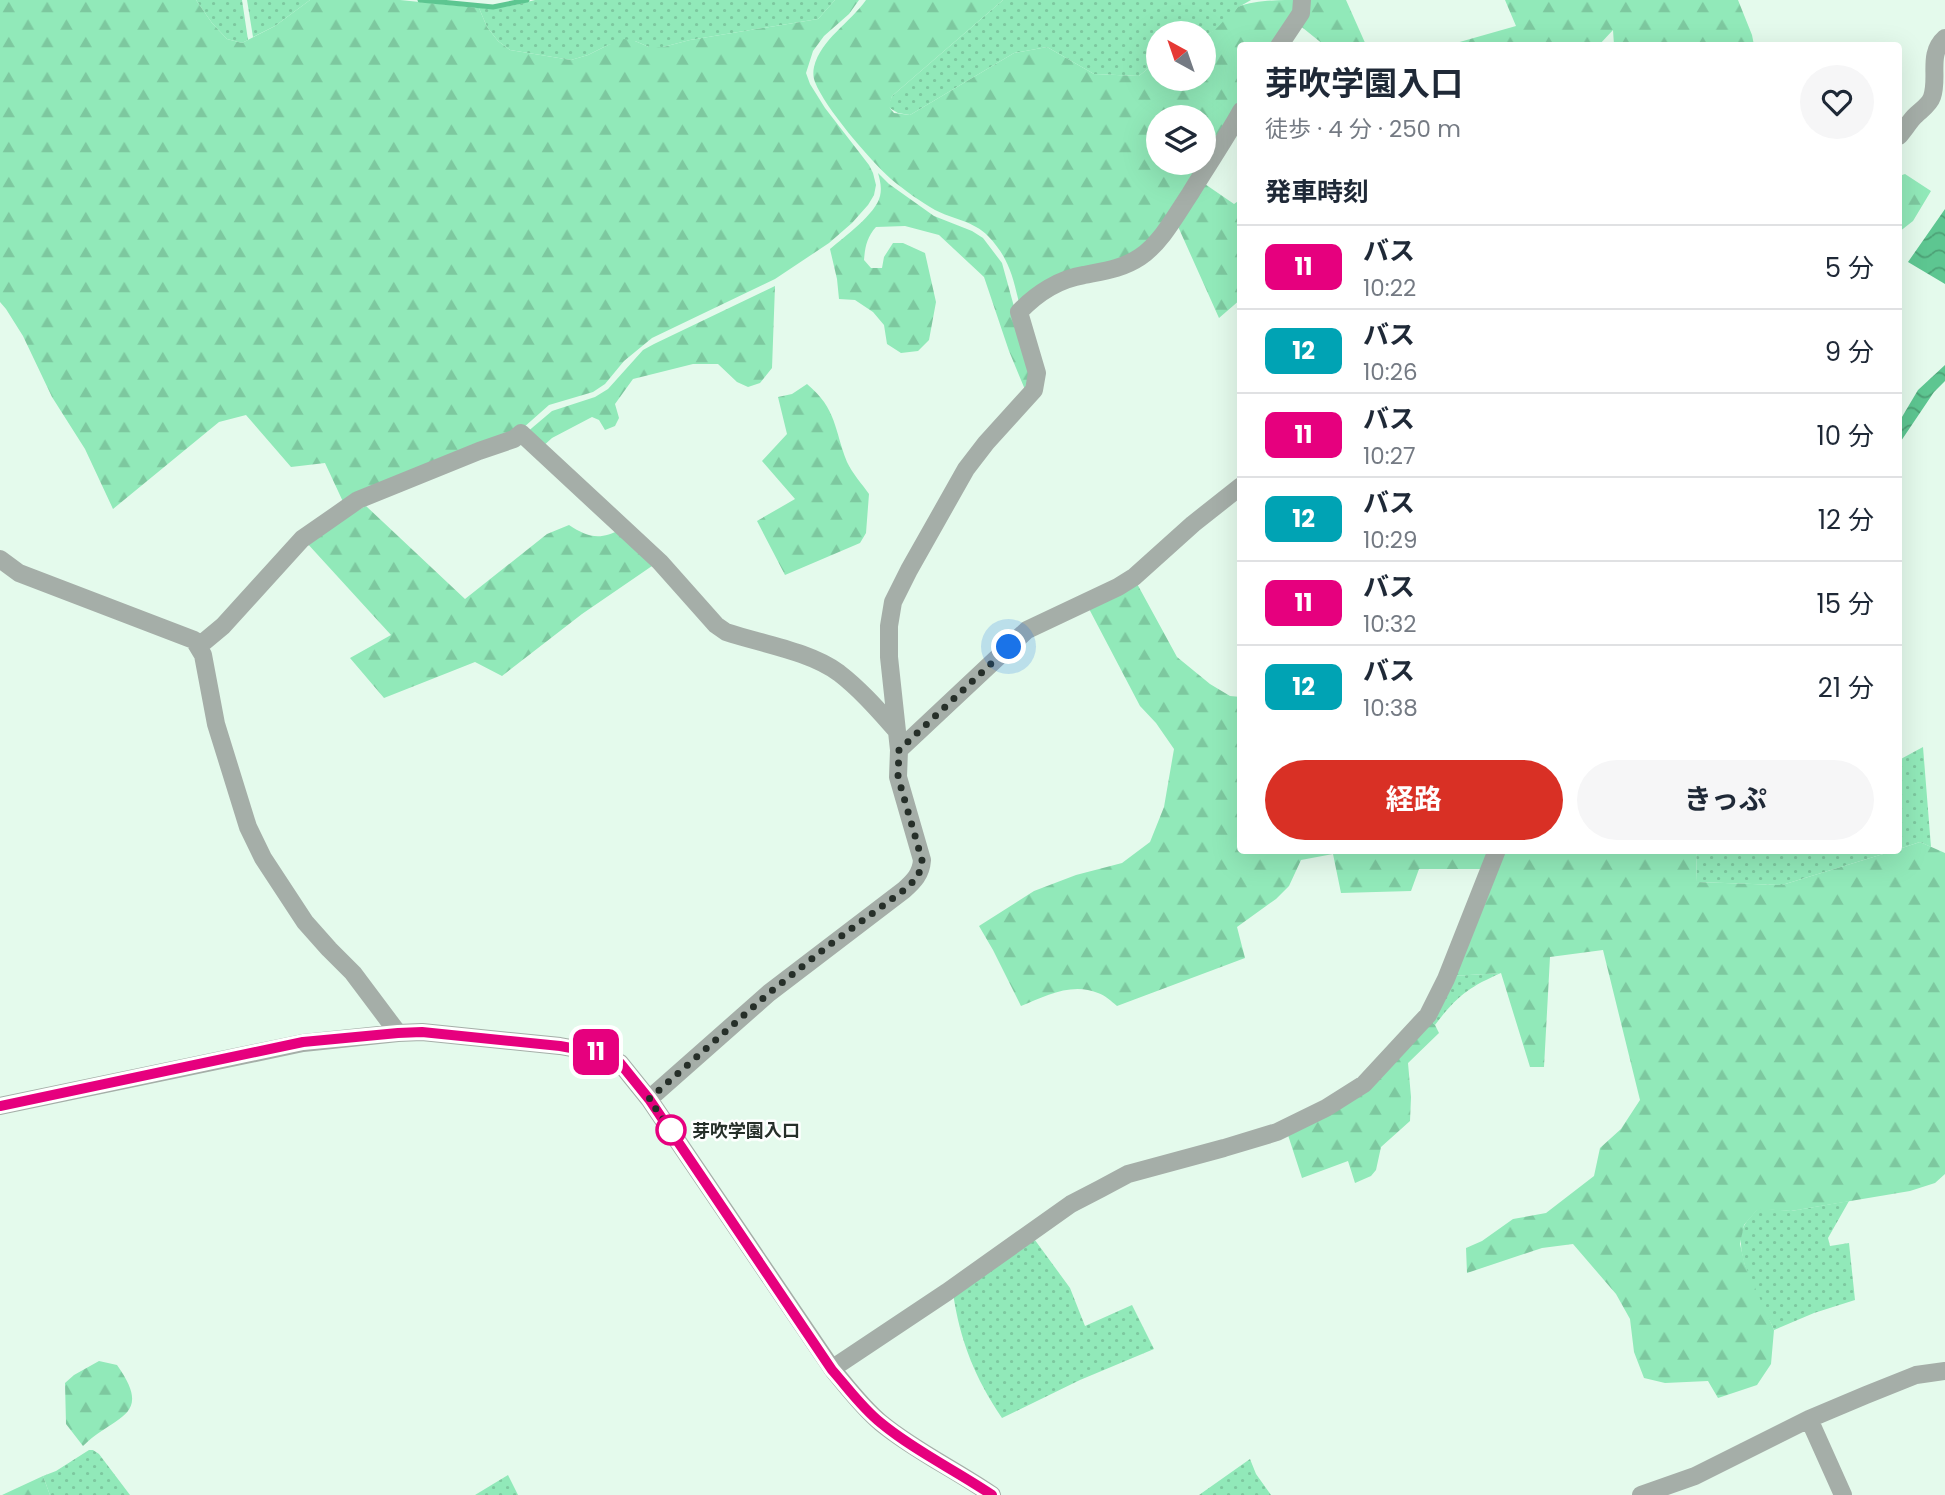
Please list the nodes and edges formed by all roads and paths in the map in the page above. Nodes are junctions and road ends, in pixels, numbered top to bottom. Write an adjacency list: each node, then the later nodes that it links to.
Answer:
1 (1302, 0): 3 (street)
2 (1945, 38): 5 (street)
3 (1282, 42)
4 (1237, 118): 9 (street)
5 (1902, 132)
6 (1237, 489): 10 (street)
7 (0, 559): 8 (street)
8 (199, 646): 9 (street); 12 (street)
9 (897, 731): 10 (street)
10 (899, 750): 13 (street)
11 (1495, 854): 15 (street)
12 (398, 1033): 13 (street); 14 (street)
13 (649, 1099): 15 (street)
14 (0, 1106)
15 (832, 1370): 18 (street)
16 (1945, 1371): 17 (street)
17 (1809, 1419): 19 (street); 20 (street)
18 (992, 1495)
19 (1641, 1495)
20 (1843, 1495)

